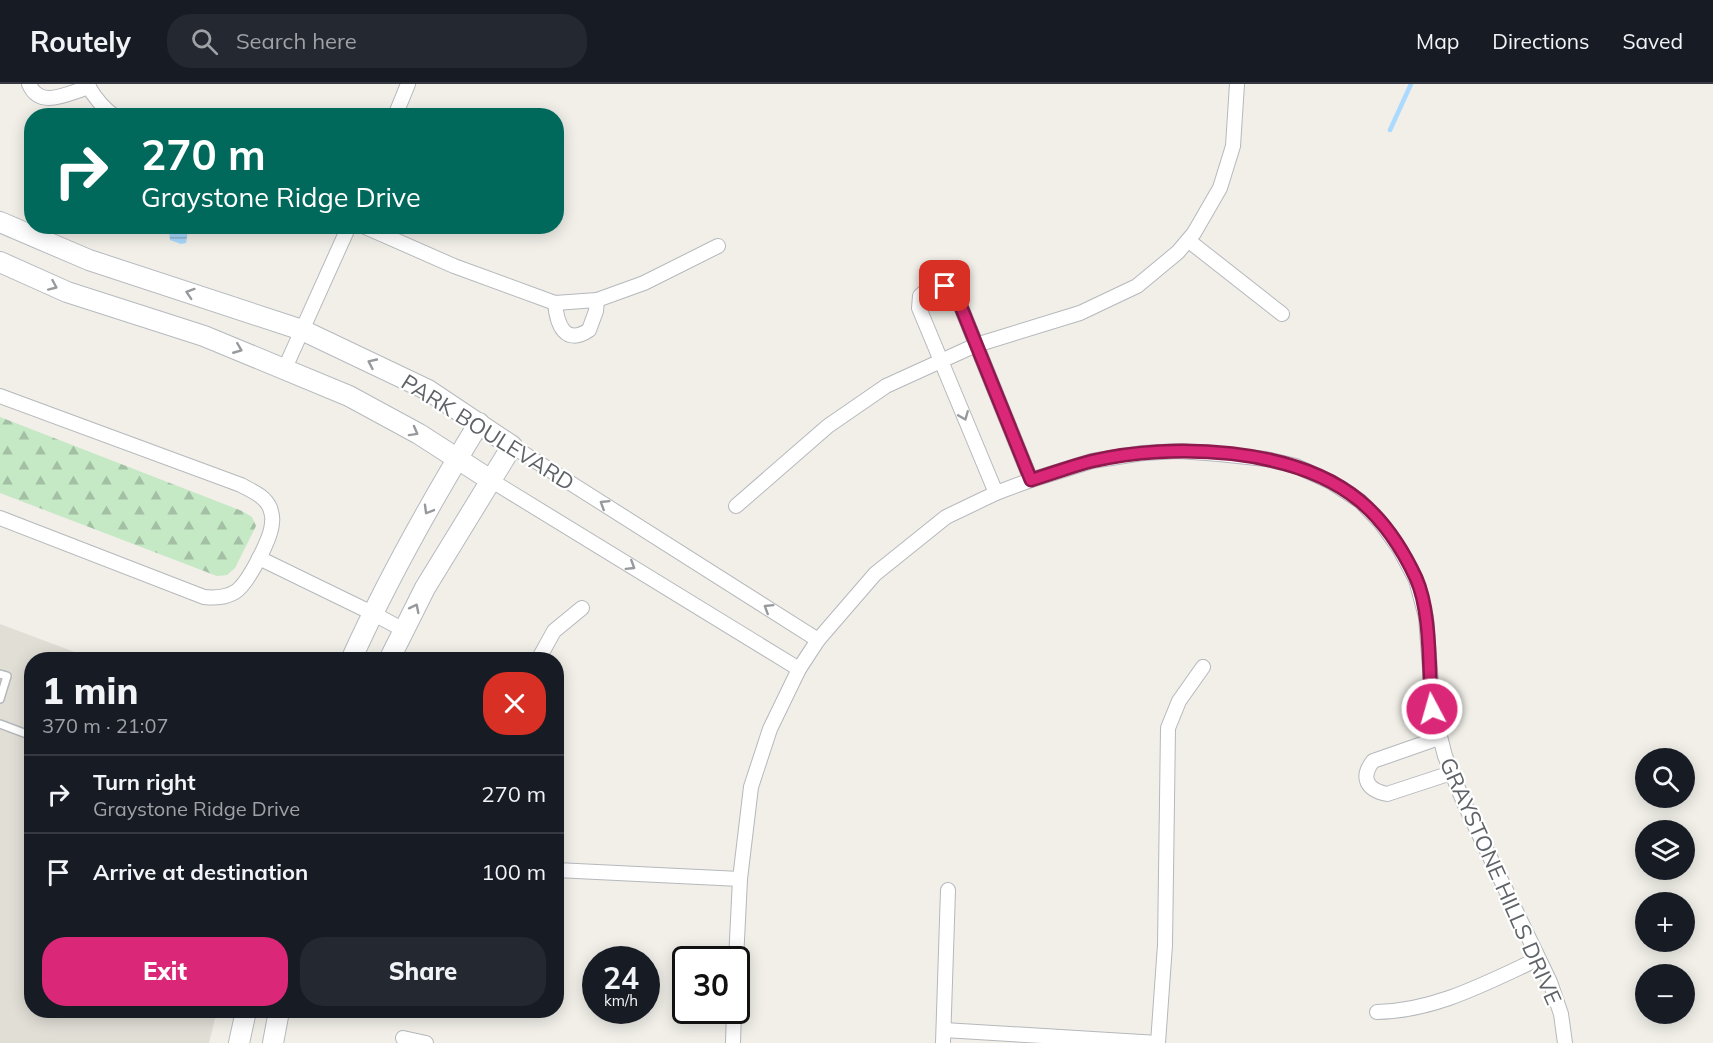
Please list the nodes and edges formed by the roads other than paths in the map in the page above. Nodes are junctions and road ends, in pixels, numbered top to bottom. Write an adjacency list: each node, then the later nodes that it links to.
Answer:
1 (29, 84): 4 (street)
2 (408, 84): 6 (street)
3 (1238, 84): 12 (street)
4 (88, 85): 5 (street)
5 (103, 108)
6 (398, 108)
7 (0, 222): 8 (street, PARK BOULEVARD, one-way to 7)
8 (24, 232)
9 (28, 234): 18 (street, PARK BOULEVARD, one-way to 9)
10 (345, 234): 18 (street)
11 (381, 234): 16 (street)
12 (1189, 241): 17 (street); 19 (street)
13 (718, 246): 15 (street)
14 (0, 262): 21 (street, PARK BOULEVARD, one-way to 21)
15 (597, 300): 16 (street); 16 (street)
16 (555, 303)
17 (1282, 314)
18 (302, 330): 21 (street); 23 (street, PARK BOULEVARD, one-way to 18)
19 (976, 345): 20 (street); 20 (street); 26 (street)
20 (942, 362): 28 (street, one-way to 28); 29 (street)
21 (285, 368): 25 (street, PARK BOULEVARD, one-way to 25)
22 (0, 396): 31 (street)
23 (479, 423): 24 (street, PARK BOULEVARD); 25 (street)
24 (512, 446): 27 (street); 35 (street, PARK BOULEVARD, one-way to 24)
25 (457, 459): 27 (street, PARK BOULEVARD); 33 (street, one-way to 33)
26 (1031, 480): 28 (street, GRAYSTONE HILLS DRIVE); 45 (street, GRAYSTONE HILLS DRIVE)
27 (492, 481): 34 (street, one-way to 27); 40 (street, PARK BOULEVARD, one-way to 40)
28 (996, 493): 35 (street, GRAYSTONE HILLS DRIVE)
29 (736, 506)
30 (0, 518): 31 (street)
31 (259, 558): 33 (street)
32 (582, 608): 38 (street)
33 (372, 613): 34 (street); 36 (street)
34 (404, 630): 37 (street)
35 (818, 640): 40 (street, GRAYSTONE HILLS DRIVE)
36 (355, 652)
37 (393, 652)
38 (542, 652)
39 (1203, 667): 62 (street)
40 (799, 669): 48 (street, GRAYSTONE HILLS DRIVE)
41 (0, 674): 42 (lane)
42 (0, 699)
43 (0, 724): 44 (lane)
44 (24, 733)
45 (1439, 738): 46 (street, GRAYSTONE HILLS DRIVE); 46 (street)
46 (1451, 773): 51 (street, GRAYSTONE HILLS DRIVE)
47 (564, 870): 48 (street)
48 (740, 879): 50 (street, GRAYSTONE HILLS DRIVE)
49 (948, 890): 56 (street)
50 (737, 946)
51 (1538, 959): 52 (street); 63 (street, GRAYSTONE HILLS DRIVE)
52 (1377, 1012)
53 (244, 1018): 58 (street)
54 (278, 1018): 59 (street)
55 (734, 1024): 61 (street)
56 (944, 1037): 62 (street)
57 (403, 1038): 60 (street)
58 (239, 1043)
59 (273, 1043)
60 (426, 1043)
61 (733, 1043)
62 (1158, 1043)
63 (1565, 1043)

